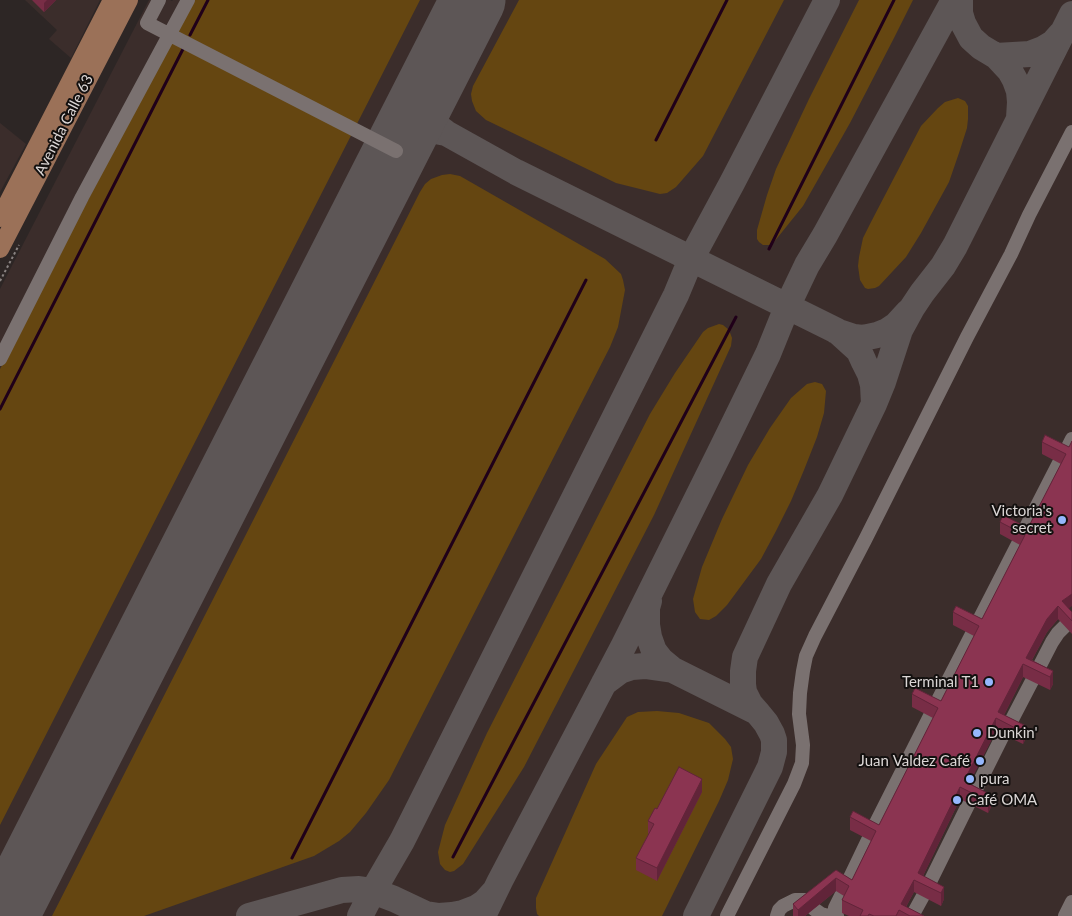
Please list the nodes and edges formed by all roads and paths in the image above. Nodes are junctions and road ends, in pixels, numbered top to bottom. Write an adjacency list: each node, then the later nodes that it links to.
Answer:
1 (112, 0): 8 (main road, Avenida Calle 63)
2 (129, 0): 9 (main road, Avenida Calle 63)
3 (159, 0): 5 (lane)
4 (188, 0): 5 (lane)
5 (170, 34): 7 (lane); 10 (lane)
6 (1072, 132): 15 (lane)
7 (396, 151)
8 (0, 218)
9 (0, 249)
10 (0, 359)
11 (1072, 438): 14 (lane)
12 (1069, 622): 17 (lane)
13 (1072, 902): 18 (lane)
14 (836, 914): 16 (lane)
15 (727, 916)
16 (776, 916)
17 (912, 916)
18 (1065, 916)

